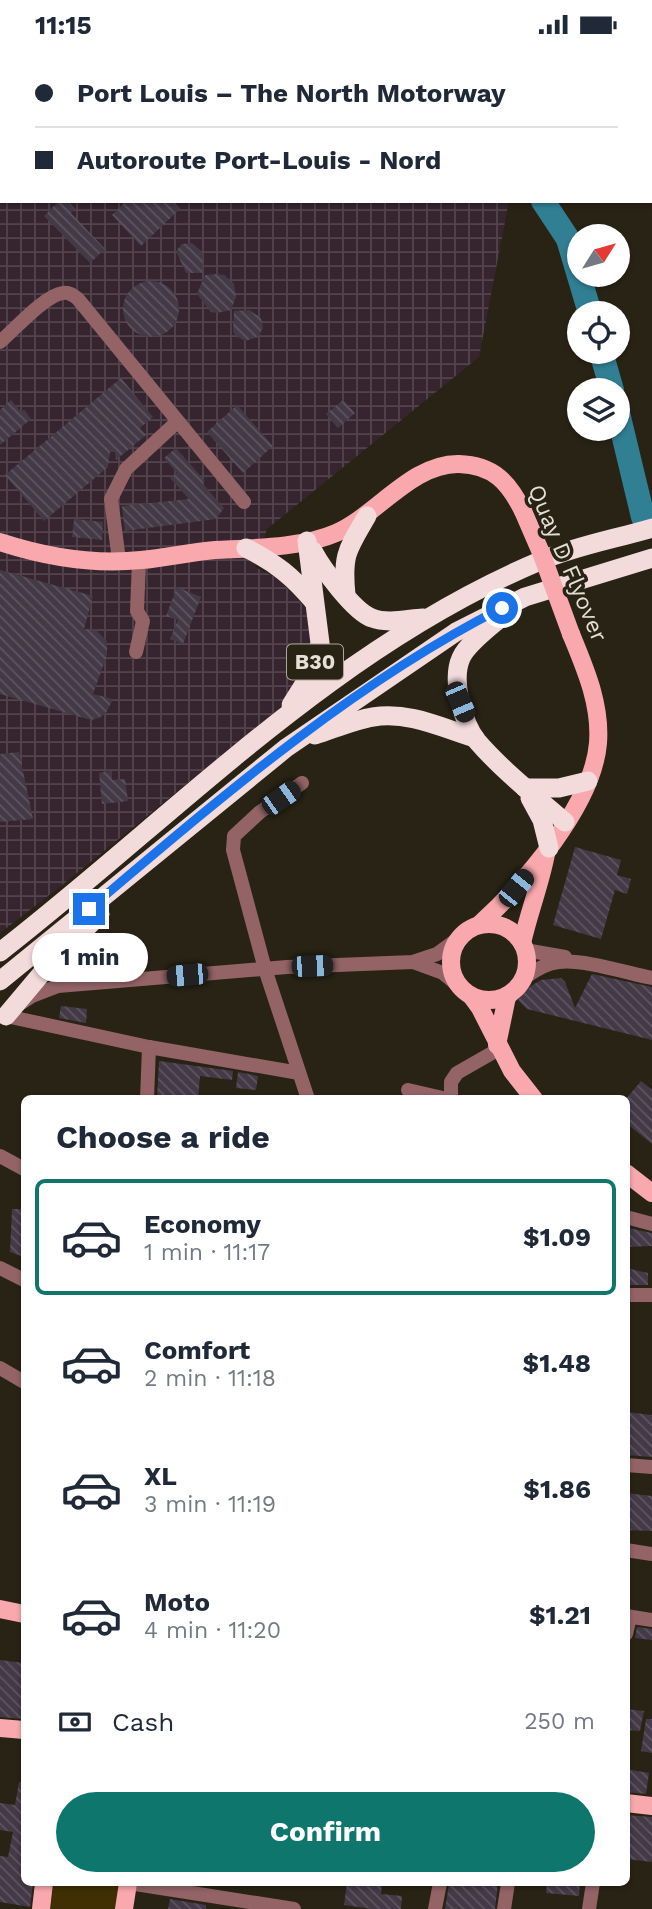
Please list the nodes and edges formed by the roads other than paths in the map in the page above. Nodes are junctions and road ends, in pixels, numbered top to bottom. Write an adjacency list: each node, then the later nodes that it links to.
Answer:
1 (0, 342): 2 (street)
2 (177, 422): 3 (street); 10 (street)
3 (244, 502)
4 (366, 516): 6 (main road, Quay D Flyover); 12 (highway); 20 (main road, Quay D Flyover, bridge)
5 (652, 528): 15 (highway)
6 (307, 541): 8 (main road, Quay D Flyover); 12 (highway); 14 (highway)
7 (0, 542): 10 (main road, Quay D Flyover)
8 (246, 548): 11 (main road, Quay D Flyover); 14 (highway)
9 (652, 558): 13 (highway)
10 (119, 560): 11 (main road, Quay D Flyover)
11 (139, 561): 16 (street)
12 (346, 595): 15 (highway)
13 (525, 597): 18 (highway); 19 (highway)
14 (314, 602): 17 (highway, B30)
15 (427, 618): 17 (highway)
16 (136, 652)
17 (285, 715): 29 (highway)
18 (475, 739): 19 (highway); 22 (highway)
19 (295, 741): 24 (highway)
20 (589, 781): 22 (highway); 23 (main road, Quay D Flyover)
21 (302, 783): 32 (street)
22 (525, 787): 23 (highway); 25 (highway)
23 (565, 822): 25 (main road, Quay D Flyover)
24 (174, 838): 35 (highway); 38 (highway)
25 (548, 850): 26 (main road); 28 (main road)
26 (479, 925): 27 (main road); 28 (main road)
27 (459, 938): 30 (street); 36 (main road)
28 (524, 946): 31 (street); 33 (main road)
29 (0, 953)
30 (413, 962): 32 (street); 36 (street)
31 (580, 963): 33 (street); 34 (street)
32 (265, 969): 38 (street); 41 (street)
33 (524, 978): 37 (main road)
34 (652, 978)
35 (0, 981)
36 (466, 992): 37 (main road); 40 (main road)
37 (507, 997): 40 (main road)
38 (3, 1020): 39 (street)
39 (149, 1047): 41 (street); 43 (street)
40 (498, 1047): 46 (street); 47 (main road)
41 (299, 1073): 44 (street)
42 (408, 1090): 45 (street)
43 (147, 1095)
44 (307, 1095)
45 (431, 1095)
46 (449, 1095)
47 (531, 1095)
48 (0, 1156): 49 (street)
49 (21, 1167)
50 (630, 1176): 51 (main road)
51 (652, 1193)
52 (630, 1218): 53 (street)
53 (652, 1224)
54 (0, 1268): 55 (street)
55 (21, 1278)
56 (630, 1295): 57 (street)
57 (652, 1295)
58 (0, 1368): 59 (street)
59 (21, 1380)
60 (630, 1465): 61 (street)
61 (652, 1467)
62 (630, 1551): 63 (street)
63 (652, 1554)
64 (0, 1609): 65 (main road)
65 (21, 1613)
66 (630, 1616): 67 (street)
67 (652, 1620)
68 (0, 1728): 69 (main road)
69 (21, 1730)
70 (630, 1804): 71 (main road)
71 (652, 1806)
72 (44, 1886): 79 (main road)
73 (128, 1886): 80 (main road)
74 (141, 1886): 78 (street)
75 (439, 1886): 83 (street)
76 (508, 1886): 84 (street)
77 (593, 1886): 85 (street)
78 (212, 1903): 81 (street)
79 (41, 1909)
80 (124, 1909)
81 (288, 1909): 82 (street)
82 (294, 1909)
83 (435, 1909)
84 (504, 1909)
85 (589, 1909)

